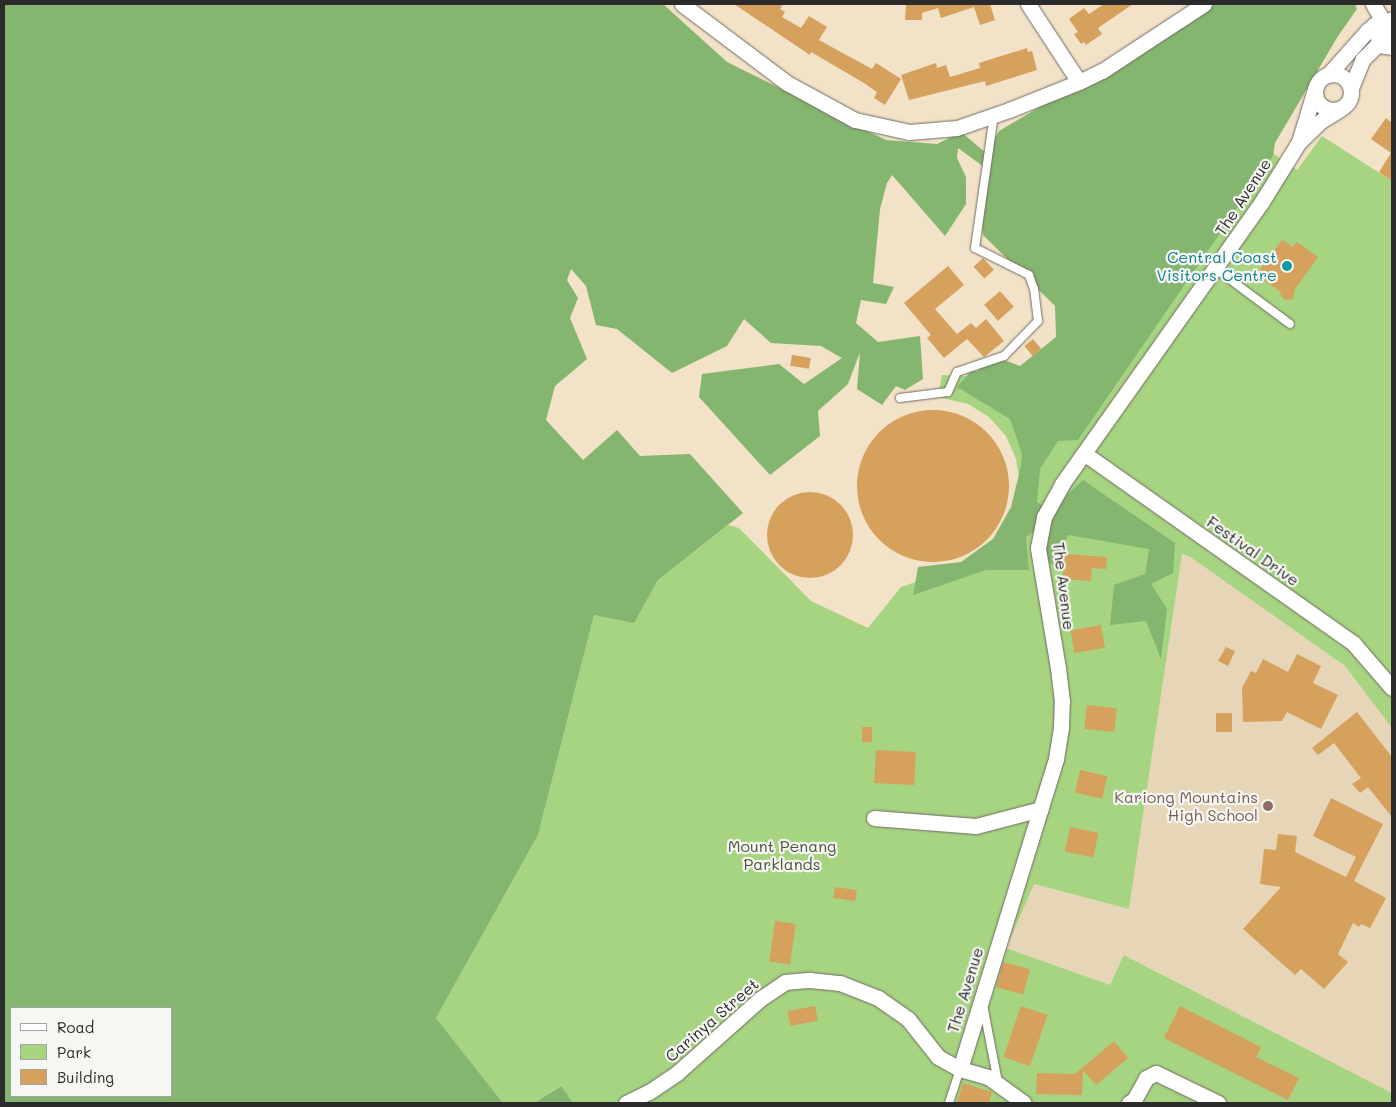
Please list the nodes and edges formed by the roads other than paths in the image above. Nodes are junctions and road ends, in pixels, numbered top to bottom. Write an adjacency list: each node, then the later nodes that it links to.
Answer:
1 (682, 4): 12 (street)
2 (1028, 4): 8 (street)
3 (1204, 4): 8 (street)
4 (1365, 4): 6 (street)
5 (1373, 4): 6 (street)
6 (1385, 33): 7 (street); 9 (street)
7 (1328, 75): 9 (street); 10 (street)
8 (1079, 82): 12 (street)
9 (1351, 88): 11 (street)
10 (1315, 89): 11 (street); 13 (street, The Avenue)
11 (1340, 109): 13 (street, The Avenue)
12 (994, 116): 16 (lane)
13 (1299, 142): 14 (street, The Avenue)
14 (1216, 269): 15 (lane); 17 (street, The Avenue)
15 (1290, 324)
16 (900, 398)
17 (1085, 454): 18 (street, Festival Drive); 19 (street, The Avenue)
18 (1392, 688)
19 (1041, 809): 20 (street); 21 (street, The Avenue)
20 (874, 818)
21 (981, 996): 22 (street, The Avenue); 23 (lane)
22 (960, 1069): 23 (street, Carinya Street); 24 (street, Carinya Street); 25 (lane)
23 (998, 1084): 26 (street, Carinya Street)
24 (626, 1103)
25 (949, 1103)
26 (1024, 1103)
27 (1129, 1103): 28 (street)
28 (1218, 1103)

